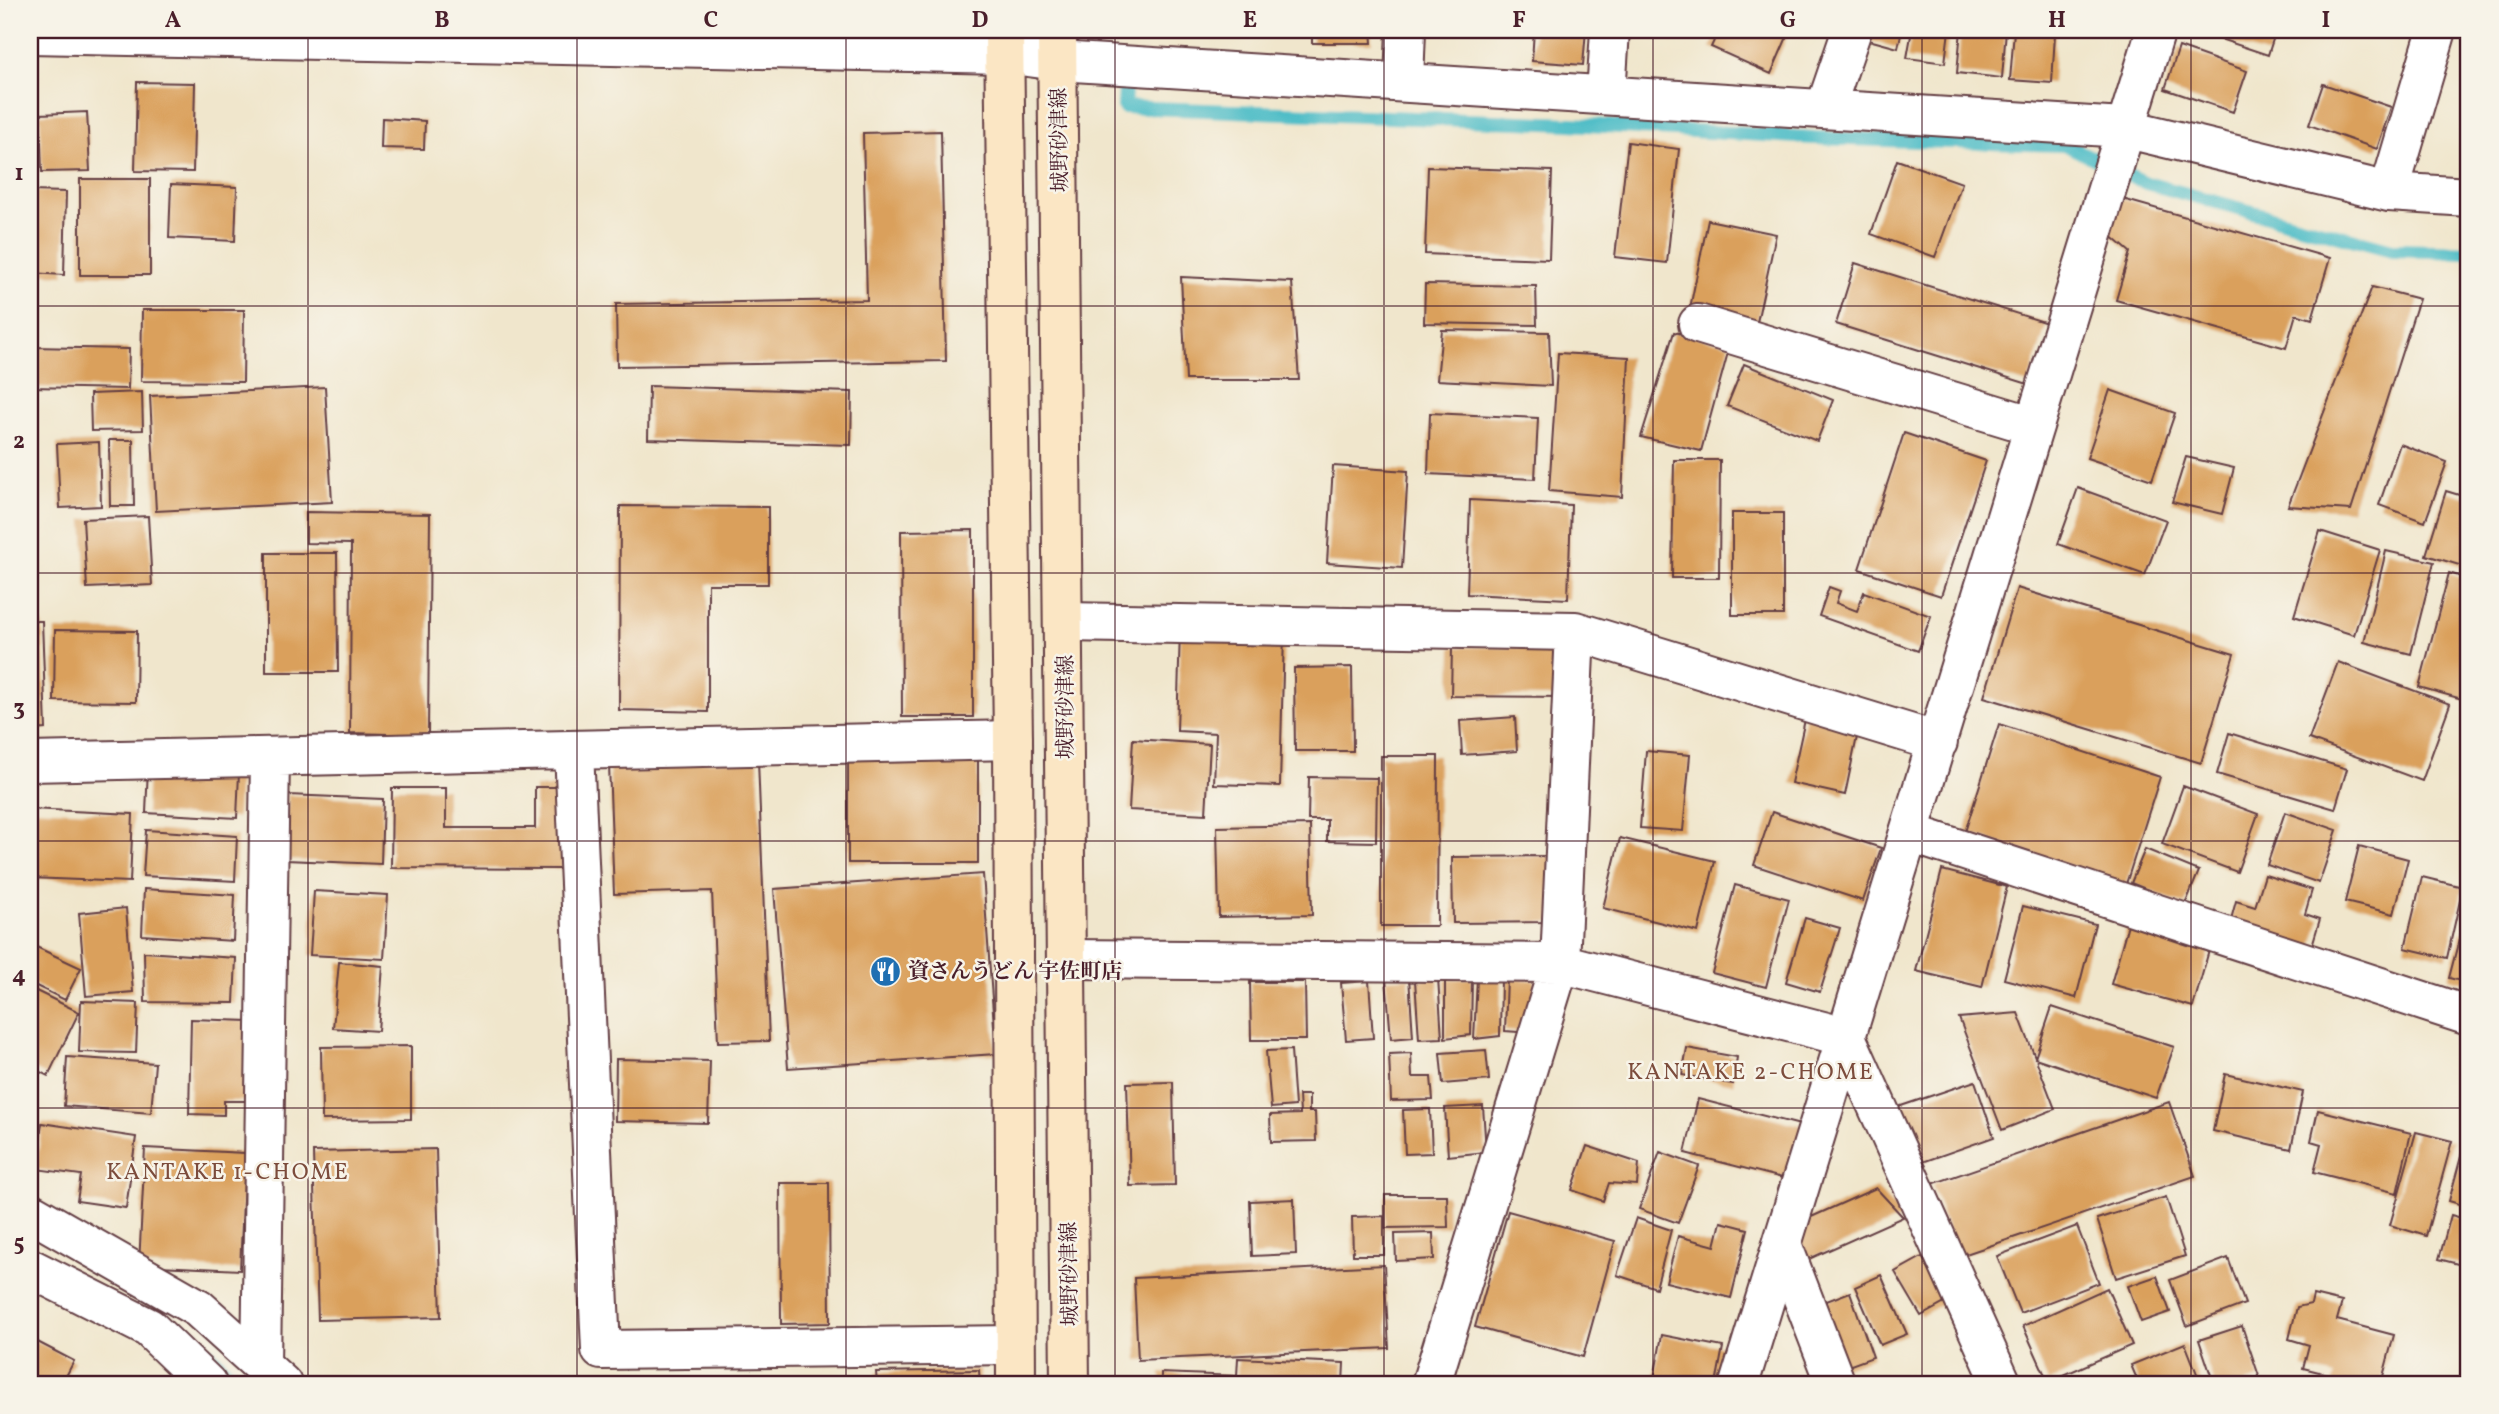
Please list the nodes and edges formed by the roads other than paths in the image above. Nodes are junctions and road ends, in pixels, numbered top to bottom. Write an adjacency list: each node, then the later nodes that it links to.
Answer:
1 (1406, 30): 9 (street)
2 (1610, 30): 10 (street)
3 (1852, 30): 11 (street)
4 (2155, 30): 12 (street)
5 (2437, 30): 13 (street)
6 (30, 34): 7 (street)
7 (1004, 42): 8 (street); 19 (main road)
8 (1058, 45): 9 (street); 17 (main road, 城野砂津線)
9 (1405, 81): 10 (street)
10 (1606, 95): 11 (street)
11 (1825, 110): 12 (street)
12 (2124, 128): 13 (street); 16 (street)
13 (2389, 192): 14 (street)
14 (2469, 197)
15 (1698, 324): 16 (street)
16 (2034, 426): 20 (street)
17 (1065, 622): 18 (street); 25 (main road, 城野砂津線)
18 (1575, 631): 20 (street); 26 (street)
19 (1013, 740): 21 (street); 32 (main road)
20 (1938, 742): 24 (street)
21 (574, 751): 22 (street); 32 (street)
22 (270, 757): 23 (street); 33 (street)
23 (30, 762)
24 (1910, 833): 27 (street); 28 (street)
25 (1066, 959): 26 (street); 36 (main road, 城野砂津線)
26 (1560, 963): 28 (street); 37 (street)
27 (2469, 1016)
28 (1846, 1037): 30 (street); 40 (street)
29 (30, 1212): 33 (street)
30 (1782, 1244): 38 (street); 39 (street)
31 (30, 1268): 34 (street)
32 (1015, 1345): 35 (main road)
33 (272, 1374)
34 (207, 1384)
35 (1016, 1384)
36 (1070, 1384)
37 (1431, 1384)
38 (1739, 1384)
39 (1836, 1384)
40 (2002, 1384)

